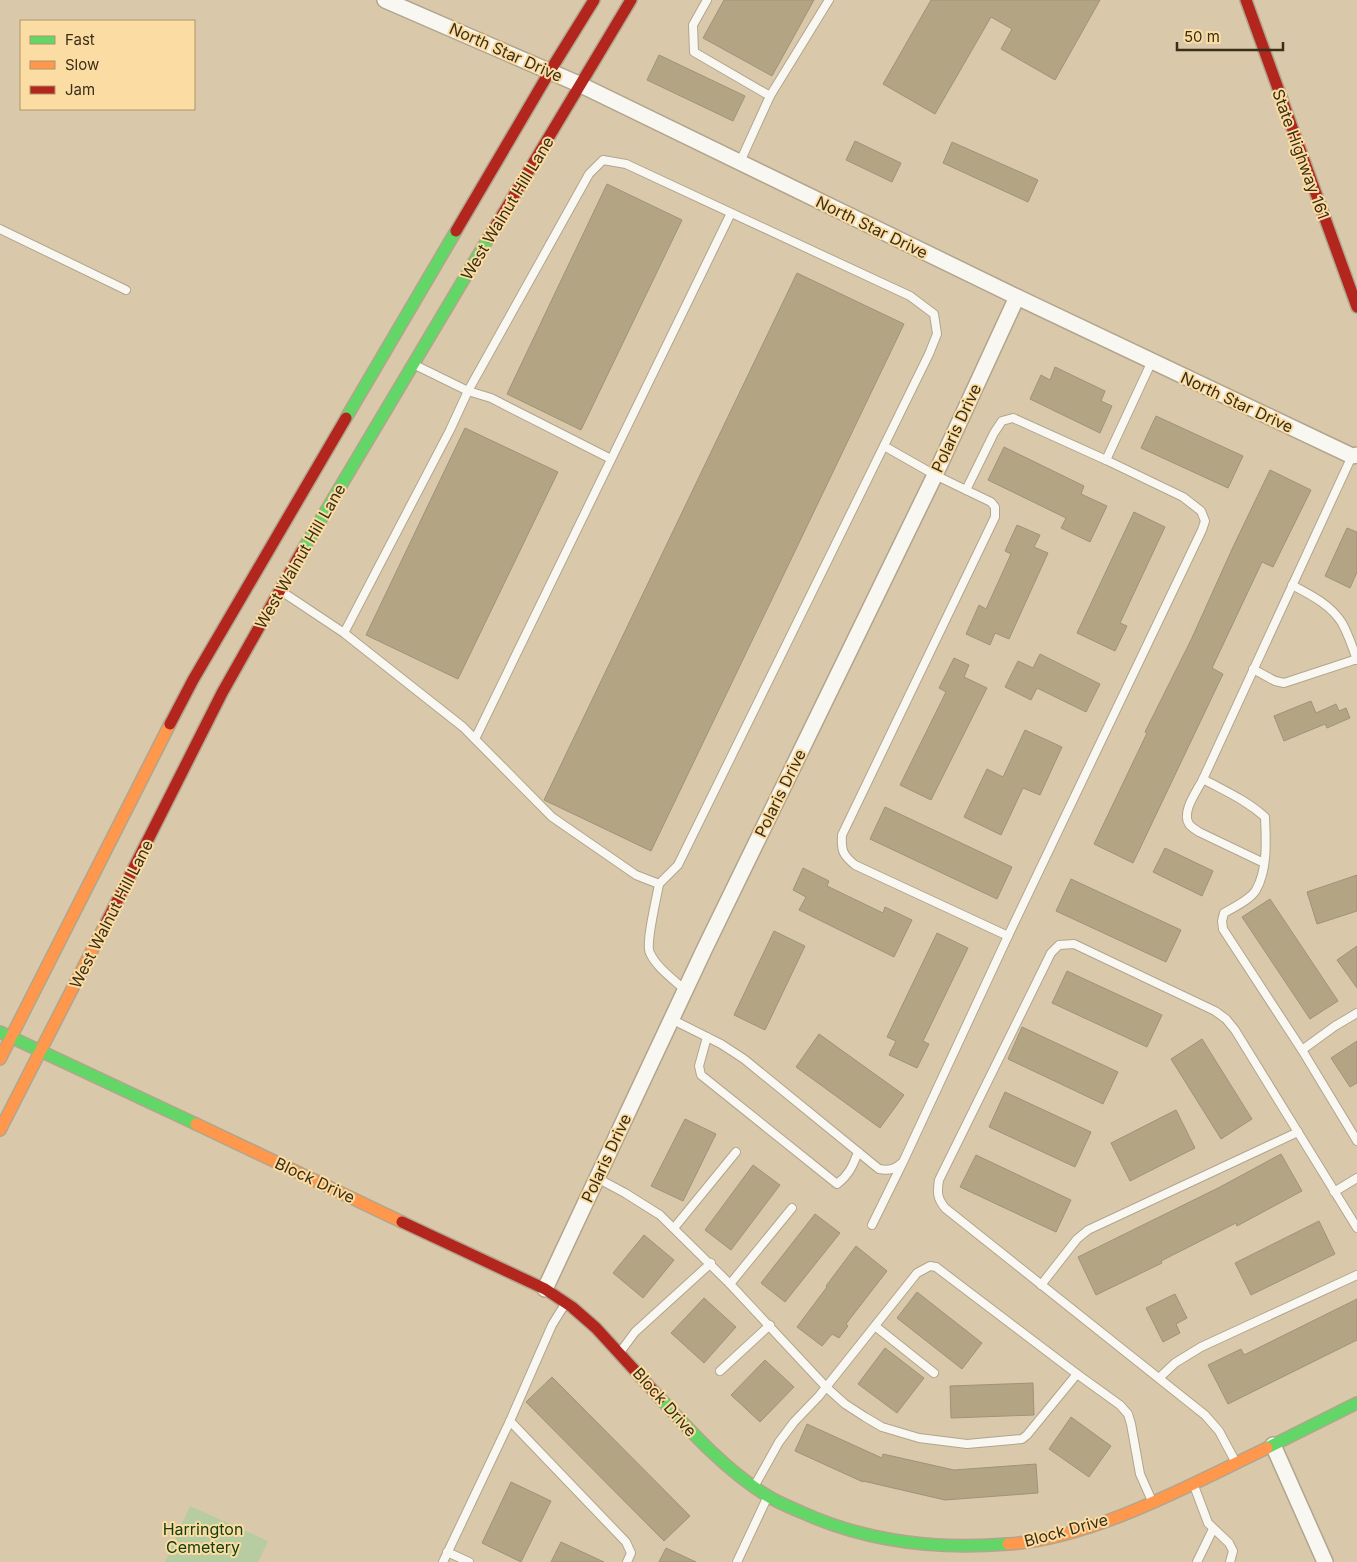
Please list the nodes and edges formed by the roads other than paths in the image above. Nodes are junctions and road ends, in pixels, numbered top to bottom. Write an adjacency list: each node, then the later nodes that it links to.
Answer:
1 (385, 0): 7 (street, North Star Drive)
2 (594, 0): 7 (main road, West Walnut Hill Lane)
3 (631, 0): 8 (main road, West Walnut Hill Lane)
4 (707, 0): 9 (lane)
5 (829, 0): 9 (lane)
6 (1246, 0): 15 (main road, State Highway 161)
7 (550, 71): 8 (street, North Star Drive); 16 (main road, West Walnut Hill Lane)
8 (580, 85): 10 (street, North Star Drive); 18 (main road, West Walnut Hill Lane)
9 (770, 96): 10 (lane)
10 (740, 162): 14 (street, North Star Drive)
11 (731, 213): 19 (lane); 20 (lane); 22 (lane)
12 (0, 229): 13 (lane)
13 (126, 290)
14 (1017, 297): 17 (street, North Star Drive); 24 (street, Polaris Drive)
15 (1357, 307)
16 (394, 352): 18 (main road); 26 (main road, West Walnut Hill Lane)
17 (1152, 361): 21 (street, North Star Drive); 23 (lane)
18 (414, 364): 19 (lane); 26 (main road, West Walnut Hill Lane)
19 (468, 391): 22 (lane); 28 (lane)
20 (884, 446): 24 (lane); 34 (lane)
21 (1355, 456): 27 (lane)
22 (611, 459): 31 (lane)
23 (1106, 460): 25 (lane); 35 (lane)
24 (935, 475): 25 (lane); 36 (street, Polaris Drive)
25 (966, 490): 35 (lane)
26 (267, 582): 28 (lane); 40 (main road, West Walnut Hill Lane); 43 (main road, West Walnut Hill Lane)
27 (1292, 585): 29 (lane); 30 (lane)
28 (344, 633): 31 (lane)
29 (1357, 659): 30 (lane)
30 (1254, 670): 32 (lane)
31 (476, 739): 34 (lane)
32 (1203, 779): 33 (lane); 33 (lane)
33 (1264, 863): 42 (lane)
34 (659, 884): 36 (lane)
35 (1008, 936): 50 (lane)
36 (685, 990): 38 (street, Polaris Drive)
37 (1357, 1013): 42 (lane)
38 (671, 1019): 41 (lane); 51 (street, Polaris Drive)
39 (0, 1032): 40 (main road, Block Drive)
40 (11, 1037): 43 (main road, Block Drive); 44 (main road, West Walnut Hill Lane)
41 (707, 1037): 49 (lane); 49 (lane)
42 (1302, 1050): 47 (lane)
43 (40, 1051): 45 (main road, West Walnut Hill Lane); 62 (main road, Block Drive)
44 (0, 1059)
45 (0, 1130)
46 (1298, 1132): 53 (lane); 61 (lane); 61 (lane)
47 (1357, 1141)
48 (736, 1152): 56 (lane)
49 (858, 1152): 50 (lane)
50 (903, 1162): 55 (lane)
51 (597, 1178): 56 (lane); 62 (street, Polaris Drive)
52 (1357, 1178): 53 (lane)
53 (1334, 1192): 57 (lane)
54 (792, 1208): 60 (lane)
55 (872, 1226)
56 (674, 1228): 58 (lane)
57 (1357, 1228)
58 (710, 1264): 60 (lane); 66 (lane)
59 (1357, 1275): 70 (lane)
60 (730, 1284): 64 (lane)
61 (1041, 1285): 70 (lane)
62 (545, 1289): 63 (main road, Block Drive)
63 (566, 1302): 66 (main road, Block Drive); 73 (lane)
64 (770, 1325): 67 (lane); 71 (lane)
65 (875, 1326): 68 (lane); 69 (lane); 71 (lane)
66 (620, 1351): 77 (main road, Block Drive)
67 (720, 1371)
68 (934, 1373)
69 (1077, 1374): 71 (lane); 79 (lane)
70 (1159, 1378): 75 (lane)
71 (826, 1387): 77 (lane)
72 (1357, 1404): 74 (main road, Block Drive)
73 (510, 1421): 81 (lane); 84 (lane)
74 (1273, 1446): 75 (main road, Block Drive); 88 (street)
75 (1236, 1462): 76 (main road, Block Drive)
76 (1193, 1482): 79 (main road, Block Drive); 80 (lane)
77 (754, 1486): 78 (main road, Block Drive)
78 (768, 1497): 79 (main road, Block Drive); 85 (lane)
79 (1152, 1501)
80 (1213, 1529): 86 (lane); 87 (lane)
81 (448, 1552): 82 (lane); 83 (lane)
82 (443, 1562)
83 (469, 1562)
84 (627, 1562)
85 (737, 1562)
86 (1197, 1562)
87 (1230, 1562)
88 (1325, 1562)

